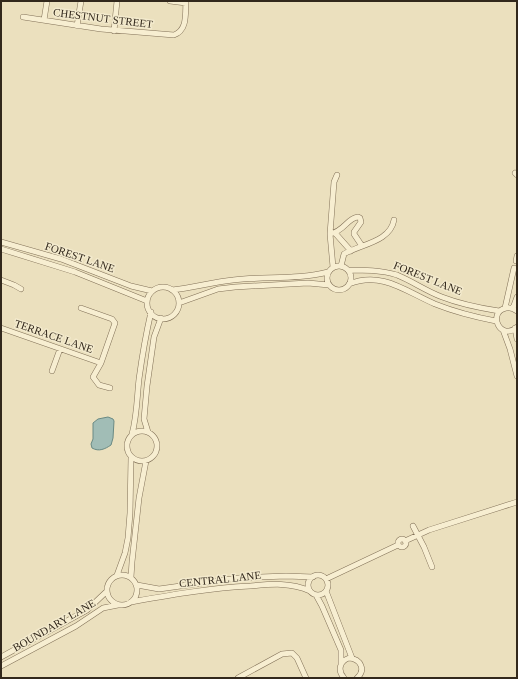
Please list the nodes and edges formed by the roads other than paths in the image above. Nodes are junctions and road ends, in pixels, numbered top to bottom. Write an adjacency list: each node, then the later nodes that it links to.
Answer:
1 (47, 1): 7 (street)
2 (81, 1): 8 (street)
3 (117, 1): 9 (street)
4 (170, 1): 5 (street)
5 (186, 2): 9 (street, CHESTNUT STREET)
6 (23, 17): 7 (street, CHESTNUT STREET)
7 (44, 20): 8 (street, CHESTNUT STREET)
8 (77, 26): 9 (street, CHESTNUT STREET)
9 (114, 31)
10 (337, 175): 12 (street)
11 (394, 220): 14 (street)
12 (332, 234): 14 (street); 16 (street); 18 (street)
13 (1, 242): 25 (street, FOREST LANE)
14 (362, 246): 16 (street)
15 (1, 249): 29 (street, FOREST LANE)
16 (351, 251): 17 (street)
17 (341, 266): 18 (street); 20 (street)
18 (333, 267): 21 (street)
19 (514, 268): 34 (street)
20 (348, 270): 23 (street); 36 (street, FOREST LANE)
21 (328, 272): 24 (street); 27 (street)
22 (1, 280): 26 (street)
23 (349, 284): 24 (street); 39 (street, FOREST LANE)
24 (329, 285): 32 (street)
25 (136, 287): 28 (street, FOREST LANE); 29 (street)
26 (21, 289)
27 (172, 290): 28 (street); 32 (street)
28 (152, 291): 31 (street)
29 (133, 294): 31 (street, FOREST LANE)
30 (517, 297): 35 (street)
31 (147, 301): 37 (street)
32 (179, 303): 38 (street)
33 (81, 308): 45 (street)
34 (505, 308): 35 (street); 36 (street)
35 (515, 310)
36 (499, 311): 39 (street)
37 (151, 312): 38 (street); 50 (street)
38 (161, 318): 49 (street)
39 (496, 322): 42 (street)
40 (1, 328): 44 (street, TERRACE LANE)
41 (516, 328): 42 (street); 43 (street)
42 (503, 330): 47 (street)
43 (517, 339)
44 (60, 349): 45 (street, TERRACE LANE); 46 (street)
45 (101, 363): 48 (street)
46 (52, 371)
47 (517, 376)
48 (110, 388)
49 (148, 432): 50 (street); 52 (street)
50 (132, 434): 51 (street)
51 (131, 458): 52 (street); 57 (street)
52 (146, 461): 58 (street)
53 (517, 502): 55 (street)
54 (413, 526): 55 (street)
55 (418, 535): 56 (street); 60 (street)
56 (432, 567)
57 (117, 575): 58 (street); 64 (street)
58 (131, 577): 61 (street)
59 (313, 577): 60 (street, CENTRAL LANE); 61 (street, CENTRAL LANE); 62 (street)
60 (326, 579): 63 (street)
61 (137, 585): 66 (street)
62 (310, 591): 65 (street, CENTRAL LANE); 66 (street, CENTRAL LANE)
63 (326, 591): 65 (street); 69 (street)
64 (106, 592): 67 (street); 68 (street, BOUNDARY LANE)
65 (316, 594): 70 (street)
66 (131, 602): 67 (street)
67 (118, 605): 71 (street, BOUNDARY LANE)
68 (1, 657)
69 (352, 658): 70 (street); 72 (street)
70 (341, 664): 75 (street)
71 (1, 666)
72 (360, 677)
73 (238, 678): 74 (street)
74 (306, 678)
75 (344, 678)

